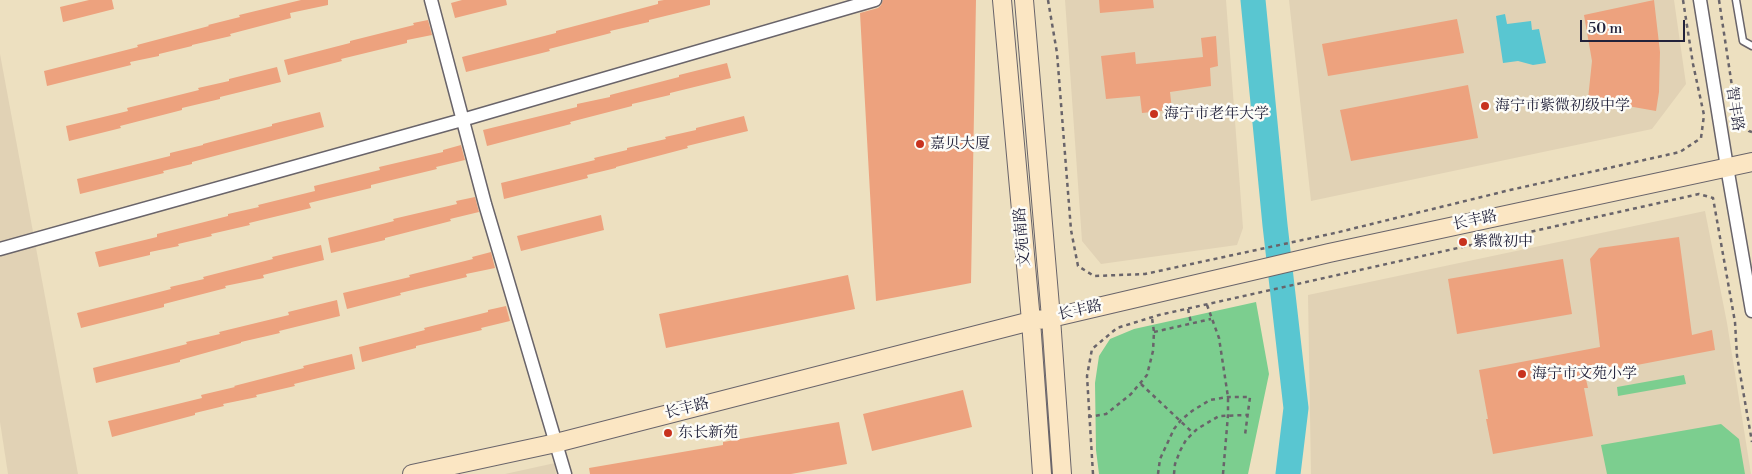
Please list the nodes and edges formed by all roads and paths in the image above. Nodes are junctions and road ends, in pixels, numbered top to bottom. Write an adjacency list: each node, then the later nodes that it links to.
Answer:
1 (431, 0): 11 (street)
2 (875, 0): 11 (street)
3 (1002, 0): 22 (street, 文苑南路)
4 (1024, 0): 19 (street, 文苑南路)
5 (1048, 0): 6 (path)
6 (1683, 0)
7 (1700, 0): 14 (street, 智丰路)
8 (1719, 0): 12 (path)
9 (1736, 0): 10 (lane)
10 (1752, 46)
11 (462, 120): 15 (street); 34 (street)
12 (1752, 132)
13 (1752, 162): 14 (street, 长丰路)
14 (1727, 167): 18 (street, 智丰路); 19 (street, 长丰路)
15 (0, 249)
16 (1208, 305): 17 (path); 21 (path); 33 (path)
17 (1188, 309): 20 (path); 23 (path)
18 (1752, 311)
19 (1051, 318): 22 (street, 长丰路); 38 (street, 文苑南路)
20 (1152, 318): 24 (path); 29 (path)
21 (1212, 319): 23 (path); 26 (path)
22 (1031, 321): 34 (street, 长丰路); 37 (street, 文苑南路)
23 (1192, 323): 24 (path)
24 (1154, 332): 25 (path)
25 (1141, 384): 29 (path); 30 (path)
26 (1228, 397): 27 (path); 28 (path); 30 (path)
27 (1228, 415): 28 (path); 31 (path); 42 (path)
28 (1248, 415): 32 (path)
29 (1088, 417): 39 (path)
30 (1181, 420): 31 (path); 40 (path)
31 (1193, 433): 41 (path)
32 (1245, 435)
33 (1752, 442)
34 (556, 443): 35 (street, 长丰路); 36 (street)
35 (412, 474)
36 (565, 474)
37 (1042, 474)
38 (1062, 474)
39 (1093, 474)
40 (1158, 474)
41 (1174, 474)
42 (1223, 474)

